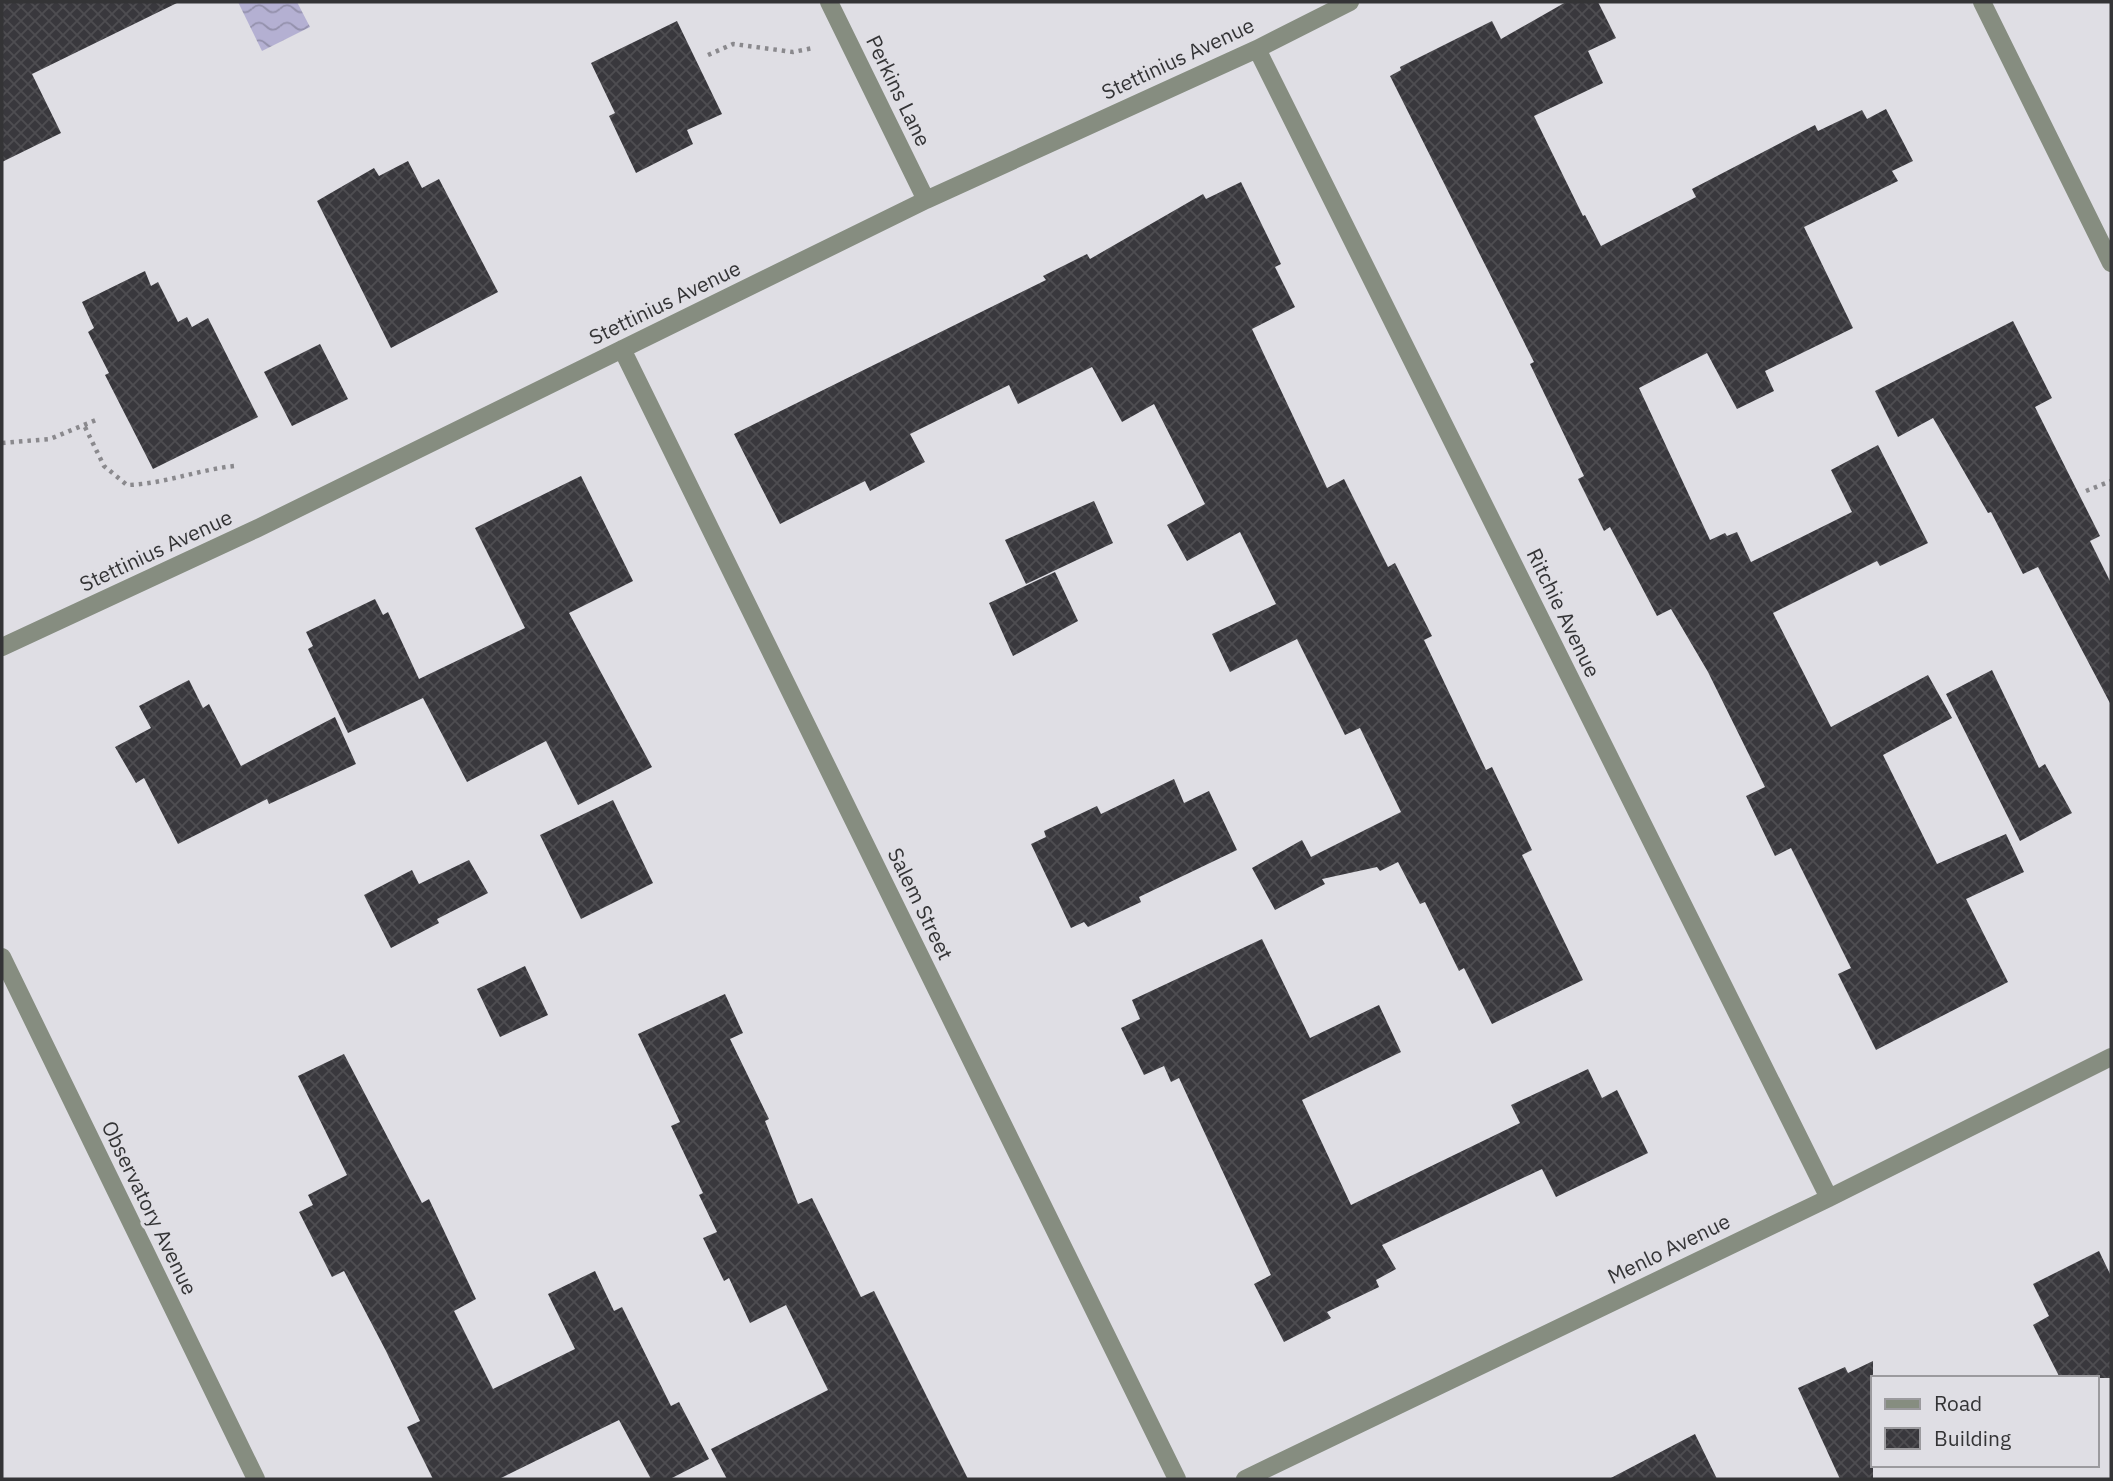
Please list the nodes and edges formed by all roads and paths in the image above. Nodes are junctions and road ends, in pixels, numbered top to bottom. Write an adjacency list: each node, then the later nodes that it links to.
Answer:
1 (829, 2): 4 (street, Perkins Lane)
2 (1350, 2): 5 (street, Stettinius Avenue)
3 (1982, 2): 8 (street)
4 (848, 41): 6 (path); 7 (street, Perkins Lane)
5 (1257, 48): 7 (street, Stettinius Avenue); 19 (street, Ritchie Avenue)
6 (708, 55)
7 (926, 200): 9 (street, Stettinius Avenue)
8 (2111, 263)
9 (622, 349): 16 (street, Stettinius Avenue); 21 (street, Salem Street)
10 (96, 421): 11 (path)
11 (85, 427): 12 (path); 13 (path)
12 (2, 443)
13 (234, 466)
14 (2111, 481): 15 (path)
15 (2086, 491)
16 (2, 647)
17 (2, 957): 20 (street, Observatory Avenue)
18 (2111, 1057): 19 (street, Menlo Avenue)
19 (1829, 1198): 22 (street, Menlo Avenue)
20 (256, 1479)
21 (1177, 1479)
22 (1245, 1479)

